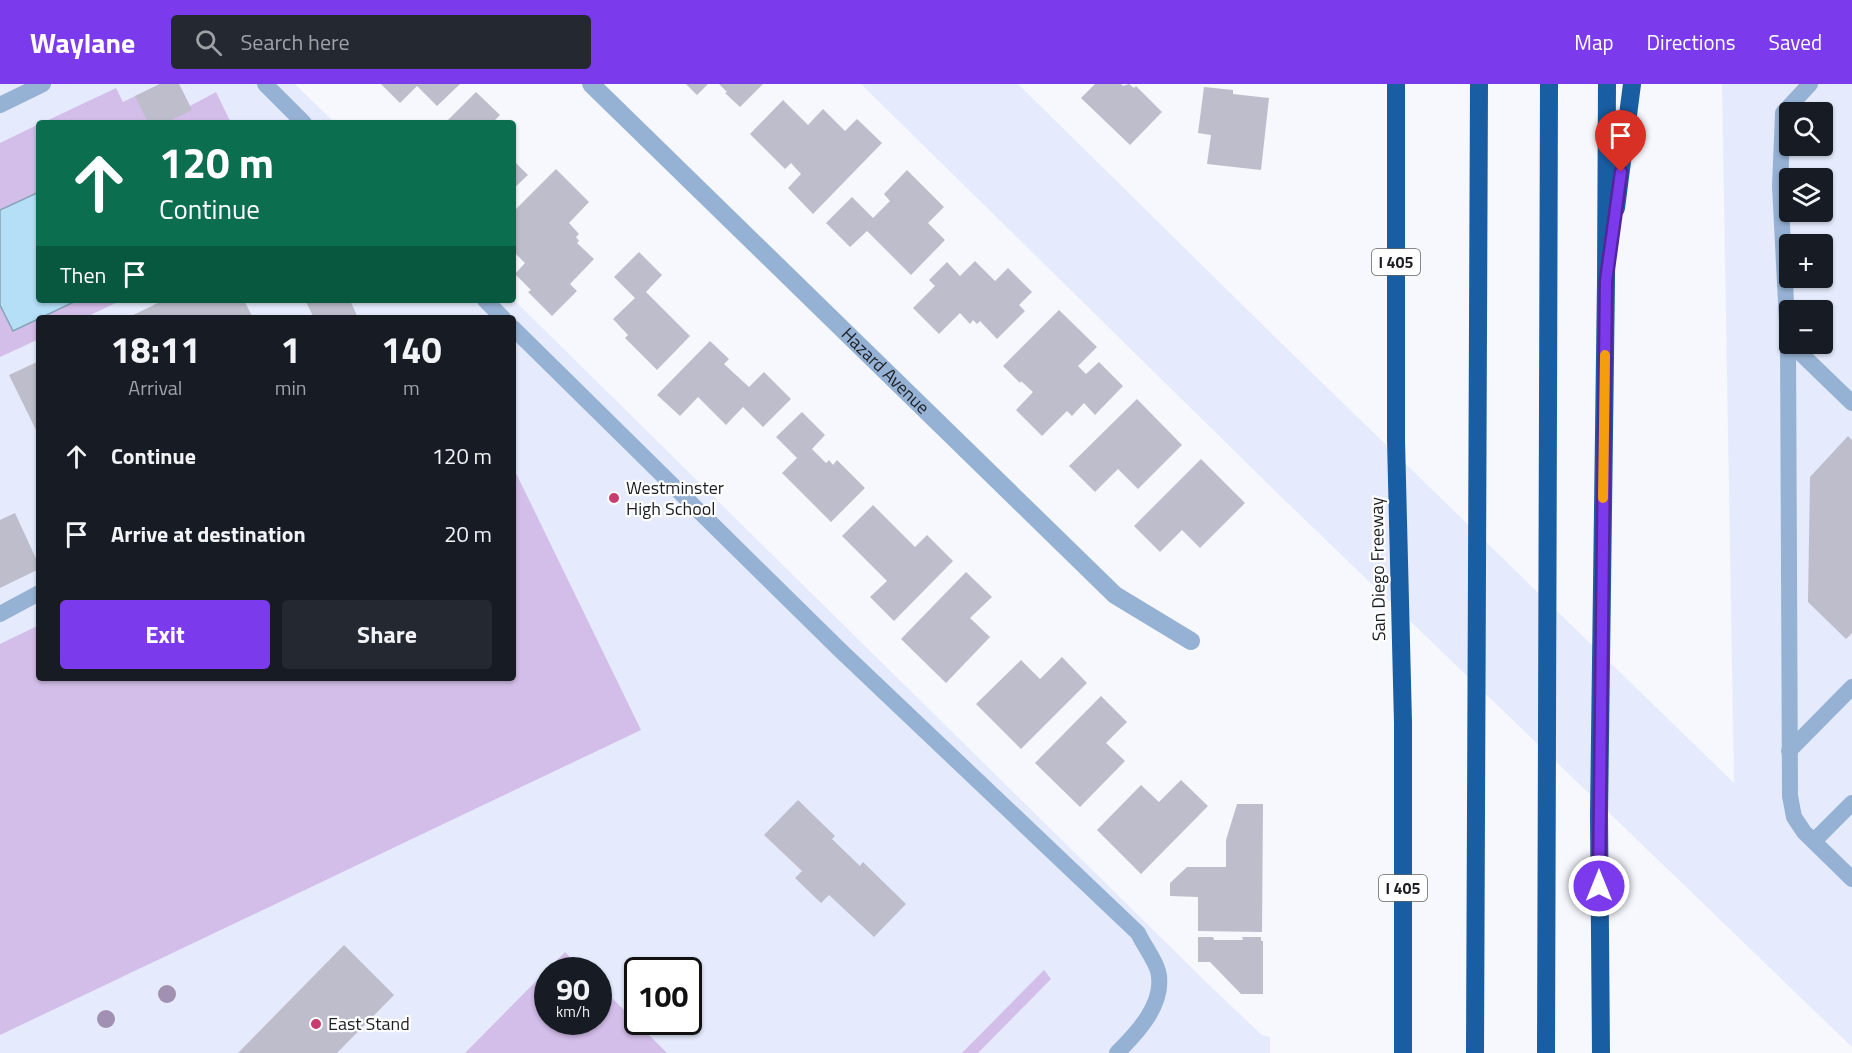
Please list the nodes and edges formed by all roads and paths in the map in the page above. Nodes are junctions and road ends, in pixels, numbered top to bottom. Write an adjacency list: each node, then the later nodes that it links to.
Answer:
1 (43, 84): 11 (lane)
2 (265, 84): 12 (lane)
3 (591, 84): 24 (street, Hazard Avenue)
4 (1396, 84): 31 (highway, San Diego Freeway / I 405)
5 (1479, 84): 32 (highway)
6 (1549, 84): 13 (highway)
7 (1554, 84): 13 (highway)
8 (1606, 84): 14 (highway)
9 (1632, 84): 14 (highway)
10 (1810, 84): 15 (lane)
11 (0, 105)
12 (301, 120)
13 (1548, 142): 33 (highway)
14 (1606, 281): 34 (highway)
15 (1787, 300)
16 (488, 303): 17 (lane)
17 (500, 315)
18 (516, 334): 30 (lane)
19 (1790, 354): 26 (lane)
20 (1802, 354): 21 (lane)
21 (1852, 403)
22 (36, 595): 23 (lane)
23 (0, 614)
24 (1191, 641)
25 (1852, 687): 26 (lane)
26 (1789, 751): 28 (lane)
27 (1852, 803): 28 (lane)
28 (1814, 841): 29 (lane)
29 (1852, 879)
30 (1117, 1053)
31 (1403, 1053)
32 (1475, 1053)
33 (1546, 1053)
34 (1601, 1053)

